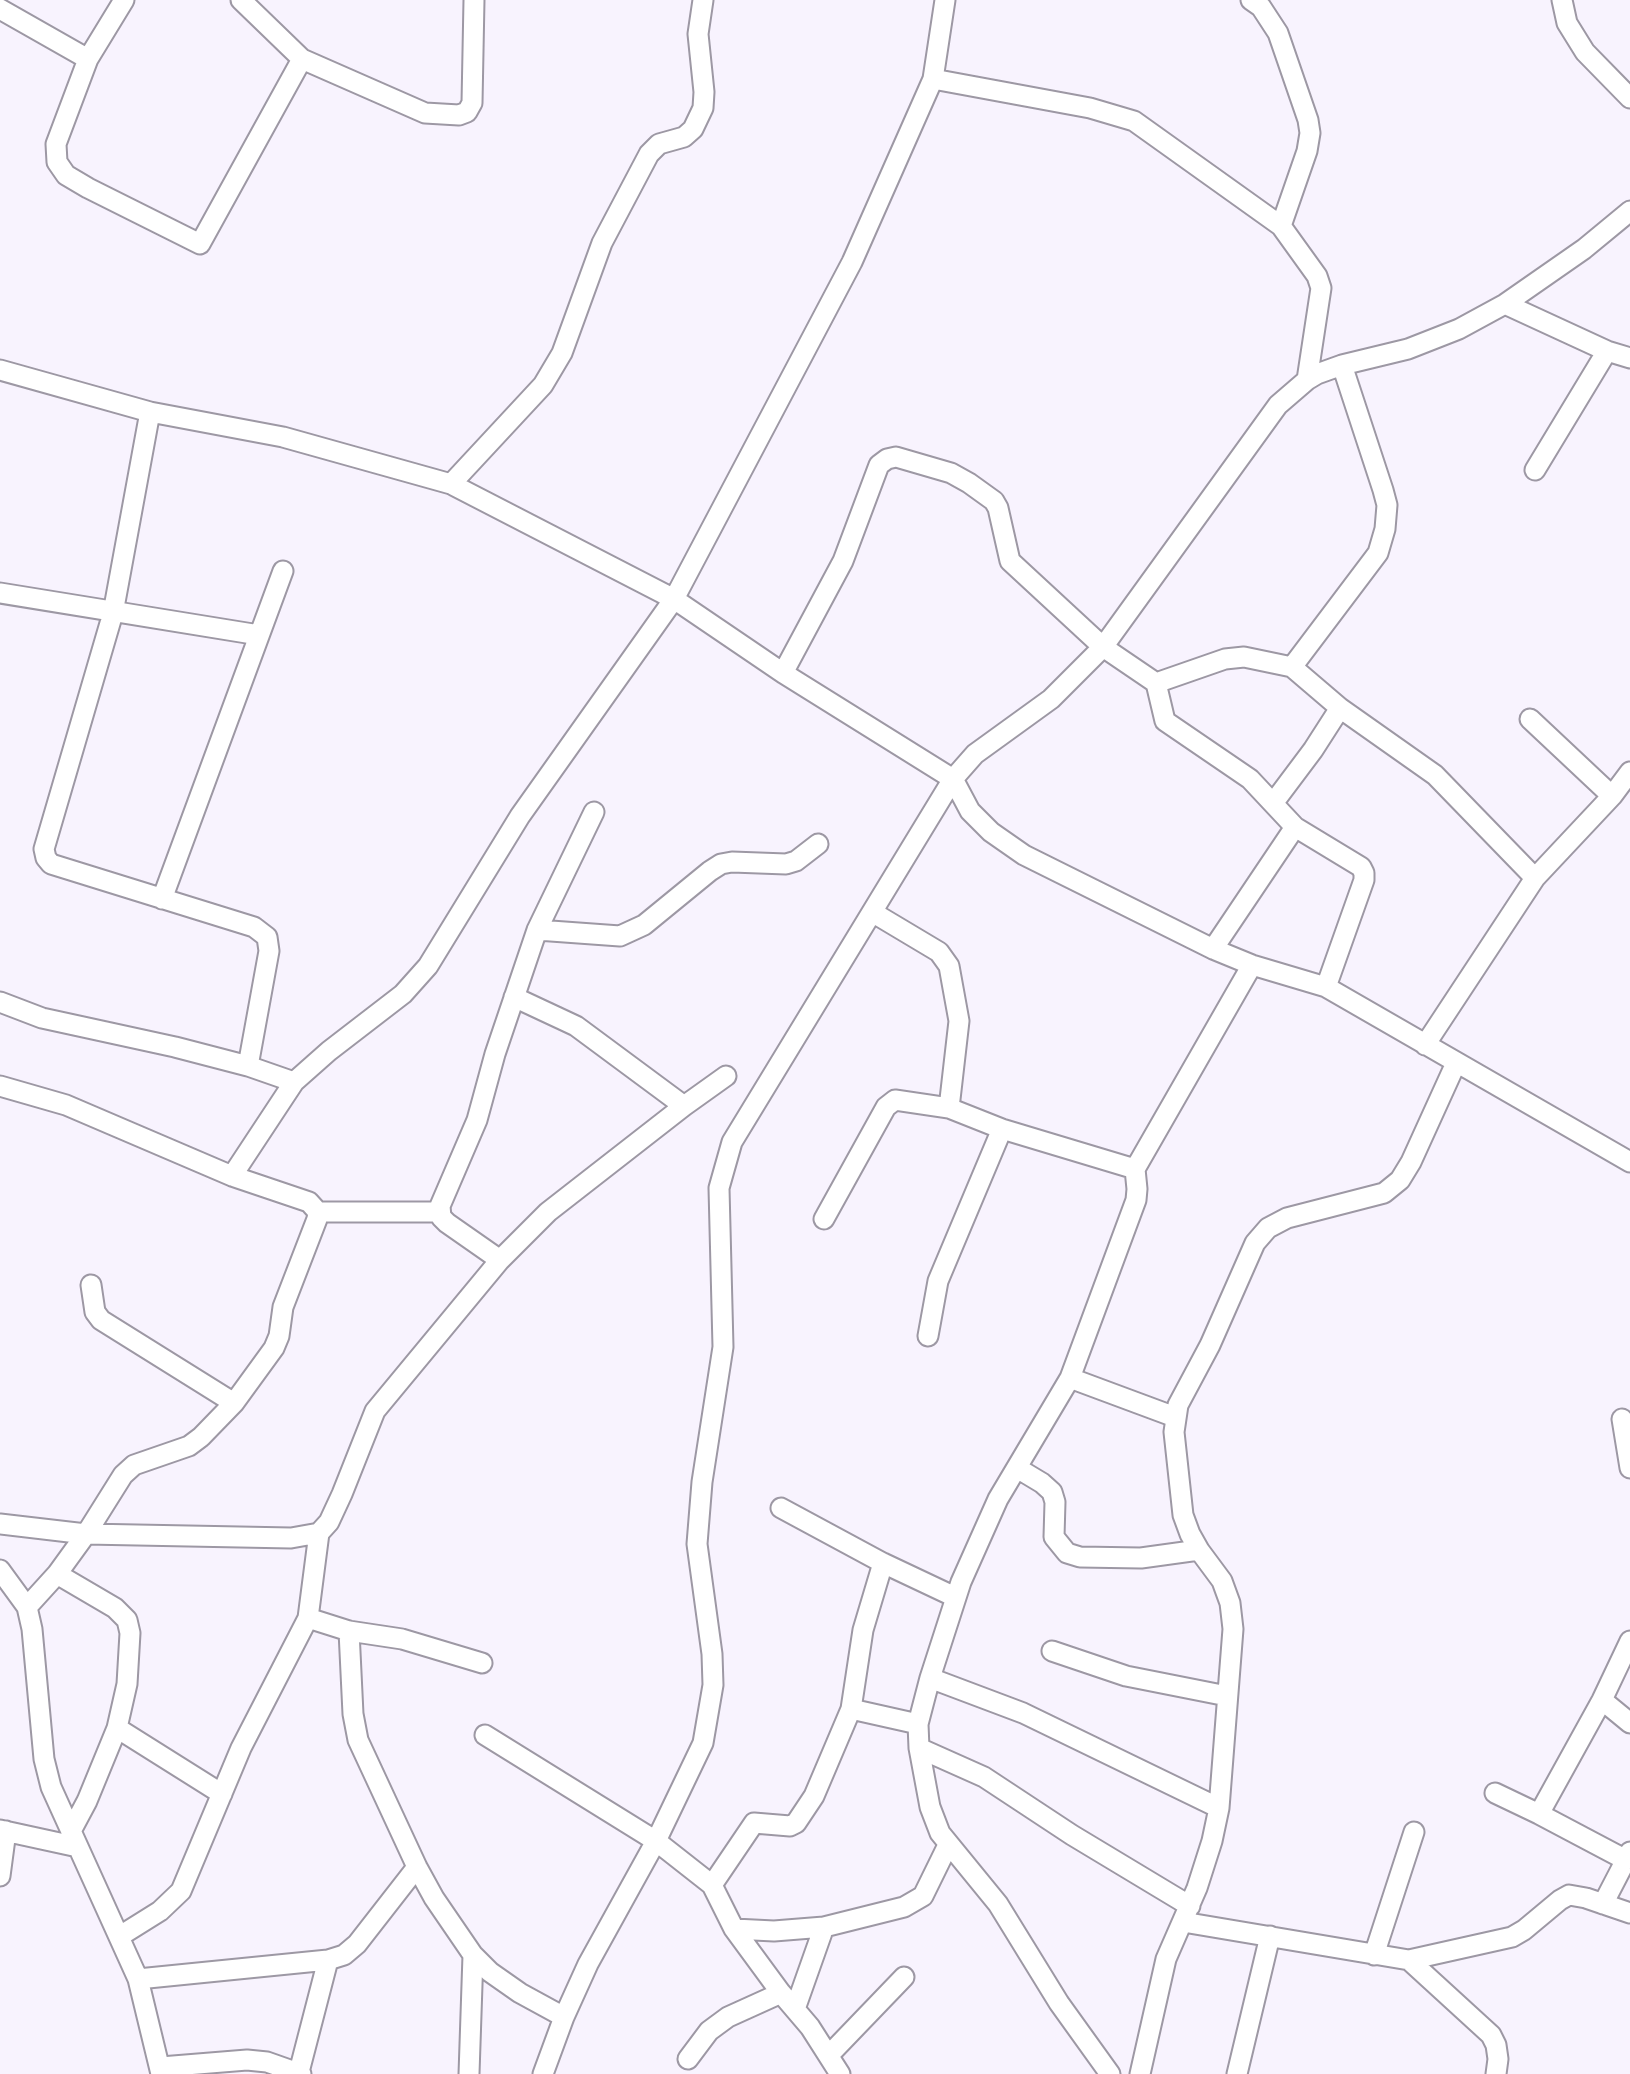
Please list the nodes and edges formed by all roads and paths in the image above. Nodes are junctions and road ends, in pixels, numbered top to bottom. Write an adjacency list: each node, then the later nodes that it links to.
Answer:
1 (124, 0): 9 (street)
2 (241, 0): 10 (street)
3 (474, 0): 10 (street)
4 (703, 0): 23 (street)
5 (945, 0): 11 (street)
6 (1251, 0): 14 (street)
7 (1562, 0): 12 (street)
8 (0, 9): 9 (street)
9 (88, 59): 10 (street)
10 (302, 59)
11 (933, 79): 14 (street); 26 (street)
12 (1630, 98)
13 (1630, 211): 15 (street)
14 (1281, 226): 20 (street)
15 (1505, 304): 16 (street); 18 (street)
16 (1607, 352): 17 (street); 22 (street)
17 (1630, 358)
18 (1342, 365): 20 (street); 30 (street)
19 (0, 370): 21 (street)
20 (1307, 380): 29 (street)
21 (150, 412): 23 (street); 27 (street)
22 (1535, 470)
23 (451, 484): 26 (street)
24 (283, 571): 28 (street)
25 (0, 593): 27 (street)
26 (674, 599): 31 (street); 55 (street)
27 (113, 613): 28 (street); 43 (street)
28 (259, 635): 43 (street)
29 (1103, 647): 31 (street); 32 (street); 36 (street)
30 (1292, 667): 32 (street); 33 (street)
31 (783, 673): 36 (street)
32 (1156, 683): 38 (street)
33 (1340, 708): 38 (street); 42 (street)
34 (1530, 719): 37 (street)
35 (1630, 772): 37 (street)
36 (953, 779): 44 (street); 46 (street)
37 (1612, 796): 42 (street)
38 (1274, 802): 40 (street)
39 (594, 812): 45 (street)
40 (1296, 827): 46 (street); 48 (street)
41 (818, 844): 45 (street)
42 (1535, 878): 51 (street)
43 (162, 899): 53 (street)
44 (872, 912): 58 (street); 106 (street)
45 (537, 930): 49 (street)
46 (1213, 949): 47 (street)
47 (1252, 965): 48 (street); 61 (street)
48 (1325, 987): 51 (street)
49 (514, 997): 57 (street); 64 (street)
50 (0, 1002): 53 (street)
51 (1425, 1045): 52 (street)
52 (1456, 1063): 60 (street); 71 (street)
53 (248, 1066): 55 (street)
54 (726, 1076): 57 (street)
55 (294, 1082): 62 (street)
56 (0, 1086): 62 (street)
57 (684, 1106): 66 (street)
58 (949, 1108): 59 (street); 65 (street)
59 (1002, 1129): 61 (street); 68 (street)
60 (1630, 1162)
61 (1135, 1169): 69 (street)
62 (232, 1176): 63 (street)
63 (318, 1212): 64 (street); 70 (street)
64 (439, 1212): 66 (street)
65 (824, 1219)
66 (500, 1260): 77 (street)
67 (91, 1285): 70 (street)
68 (928, 1336)
69 (1070, 1378): 71 (street); 73 (street)
70 (234, 1403): 78 (street)
71 (1175, 1417): 79 (street)
72 (1622, 1419): 74 (street)
73 (1017, 1468): 79 (street); 83 (street)
74 (1630, 1468)
75 (781, 1508): 80 (street)
76 (0, 1524): 78 (street)
77 (319, 1533): 78 (street); 85 (street)
78 (86, 1534): 82 (street)
79 (1199, 1550): 91 (street)
80 (883, 1563): 83 (street); 93 (street)
81 (0, 1570): 84 (street)
82 (57, 1574): 84 (street); 96 (street)
83 (955, 1597): 90 (street)
84 (27, 1607): 105 (street)
85 (308, 1618): 86 (street); 100 (street)
86 (349, 1631): 89 (street); 109 (street)
87 (1630, 1641): 92 (street)
88 (1052, 1651): 91 (street)
89 (482, 1663)
90 (930, 1678): 95 (street); 101 (street)
91 (1227, 1696): 101 (street)
92 (1602, 1700): 94 (street); 102 (street)
93 (850, 1709): 95 (street); 111 (street)
94 (1630, 1723)
95 (918, 1724): 98 (street)
96 (117, 1728): 100 (street); 105 (street)
97 (485, 1735): 106 (street)
98 (919, 1748): 107 (street); 114 (street)
99 (1494, 1793): 102 (street)
100 (222, 1794): 117 (street)
101 (1219, 1808): 114 (street)
102 (1539, 1814): 108 (street)
103 (3, 1831): 105 (street); 110 (street)
104 (1414, 1832): 120 (street)
105 (74, 1839): 117 (street)
106 (656, 1841): 111 (street); 127 (street)
107 (948, 1845): 115 (street); 135 (street)
108 (1628, 1856): 112 (street)
109 (417, 1867): 119 (street); 121 (street)
110 (0, 1875)
111 (712, 1885): 116 (street)
112 (1603, 1904): 113 (street); 122 (street)
113 (1630, 1913)
114 (1187, 1914): 118 (street); 136 (street)
115 (824, 1927): 116 (street); 126 (street)
116 (734, 1929): 125 (street)
117 (120, 1936): 124 (street)
118 (1270, 1936): 120 (street); 137 (street)
119 (473, 1955): 127 (street); 132 (street)
120 (1374, 1955): 122 (street)
121 (328, 1960): 124 (street); 131 (street)
122 (1409, 1960): 138 (street)
123 (904, 1978): 128 (street)
124 (138, 1979): 130 (street)
125 (781, 1993): 126 (street); 129 (street)
126 (795, 2009): 128 (street)
127 (564, 2018): 133 (street)
128 (829, 2055): 134 (street)
129 (688, 2059)
130 (161, 2070): 131 (street)
131 (300, 2073)
132 (469, 2074)
133 (543, 2074)
134 (841, 2074)
135 (1110, 2074)
136 (1140, 2074)
137 (1237, 2074)
138 (1496, 2074)

